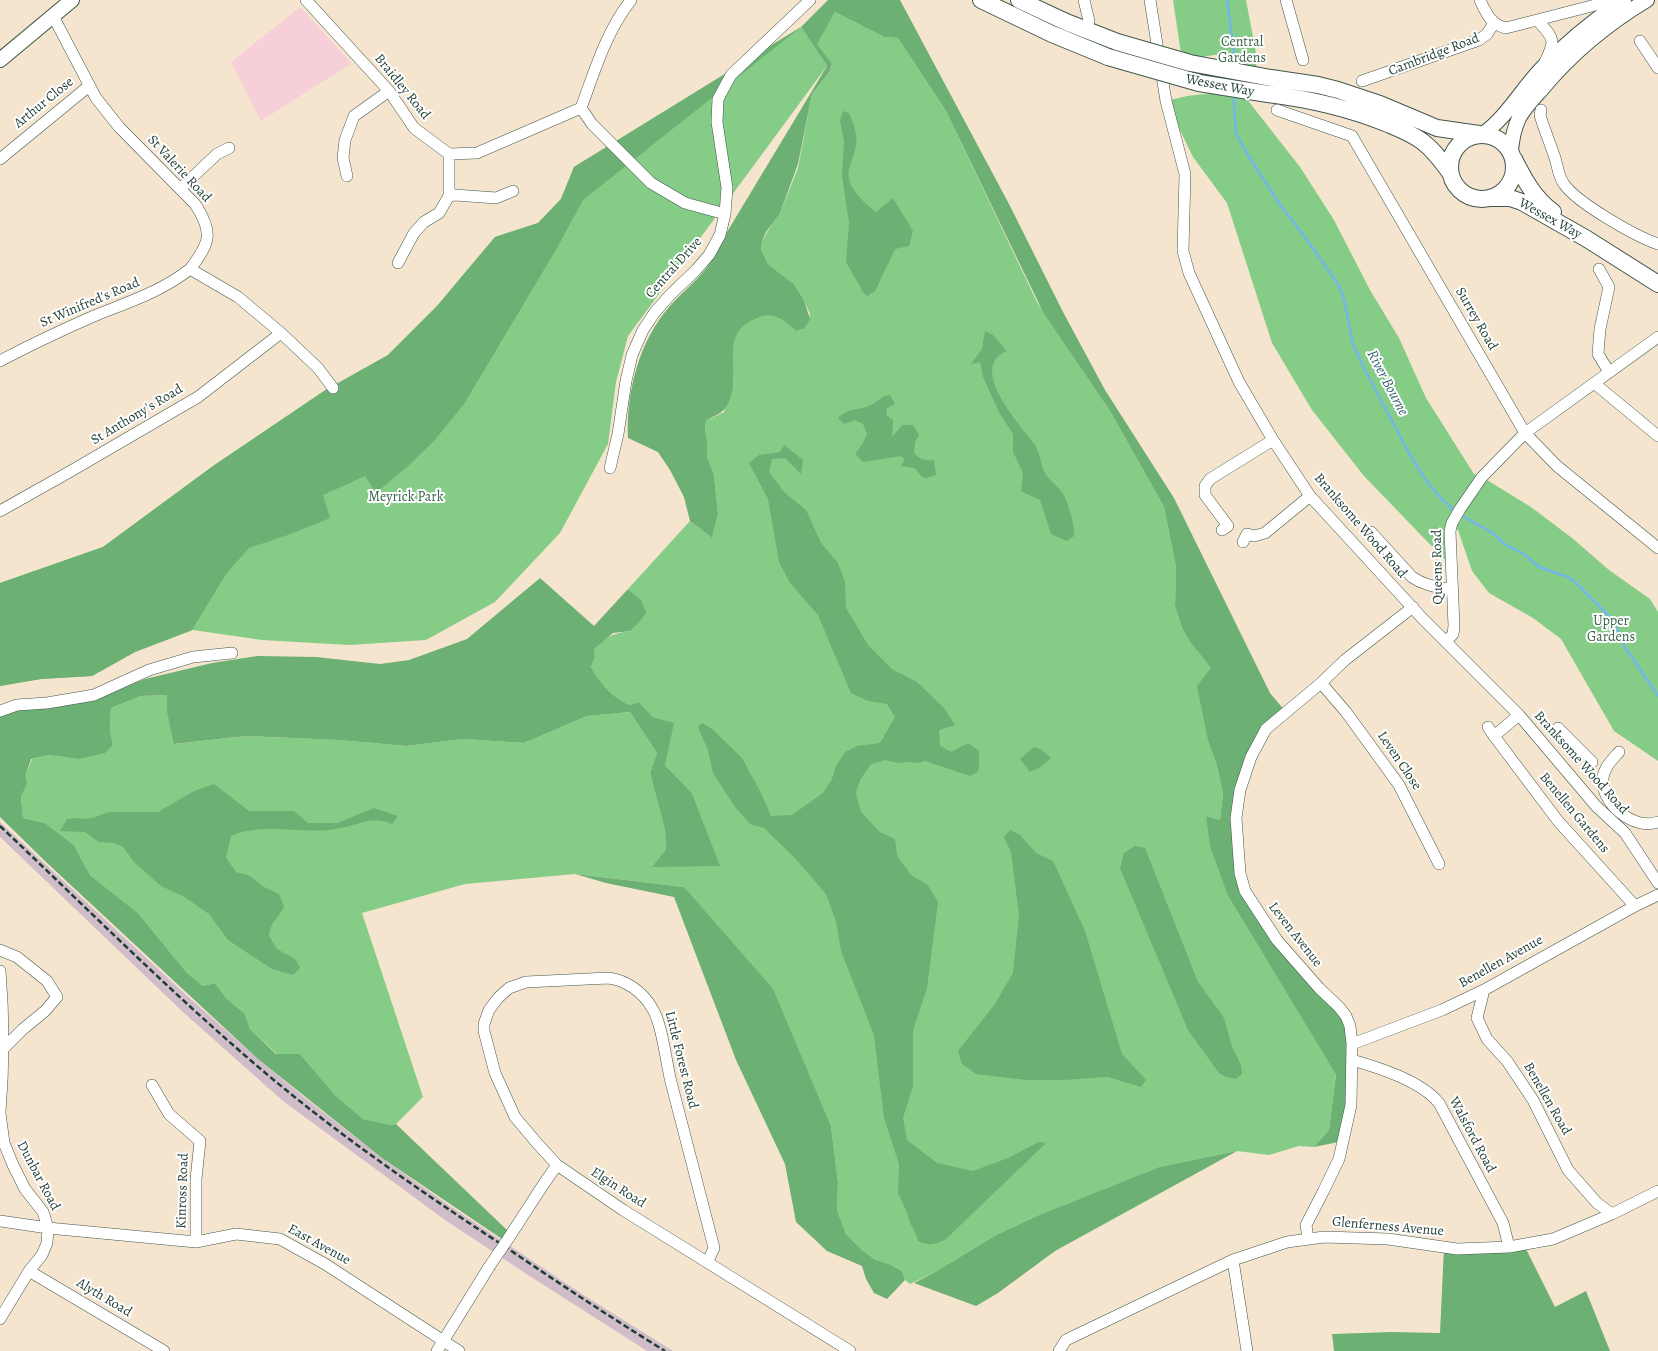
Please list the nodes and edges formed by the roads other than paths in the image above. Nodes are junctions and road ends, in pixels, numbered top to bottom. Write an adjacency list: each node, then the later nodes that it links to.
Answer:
1 (72, 0): 14 (main road)
2 (306, 0): 25 (street, Braidley Road)
3 (631, 0): 26 (street)
4 (810, 0): 40 (street, Central Drive)
5 (981, 0): 34 (highway, Wessex Way, bridge)
6 (1019, 0): 29 (highway, Wessex Way, bridge)
7 (1084, 0): 15 (street)
8 (1150, 0): 56 (street, Branksome Wood Road)
9 (1286, 0): 19 (street)
10 (1480, 0): 17 (street)
11 (1615, 0): 16 (street, Cambridge Road)
12 (1624, 0): 21 (main road)
13 (1647, 0): 32 (main road)
14 (53, 16): 20 (main road); 24 (street, St Valerie Road)
15 (1089, 21)
16 (1538, 21): 17 (street, Cambridge Road); 21 (street)
17 (1494, 23): 23 (street, Cambridge Road)
18 (1640, 41): 22 (street)
19 (1301, 58)
20 (0, 60)
21 (1543, 67): 29 (main road)
22 (1658, 68)
23 (1362, 81)
24 (89, 86): 33 (street, Arthur Close); 36 (street, St Valerie Road)
25 (389, 91): 31 (street, Braidley Road); 35 (street)
26 (581, 108): 31 (street); 40 (street)
27 (1277, 110): 54 (street, Surrey Road)
28 (1541, 110): 42 (street)
29 (1481, 134): 32 (highway); 34 (highway)
30 (229, 148): 36 (street)
31 (449, 154): 38 (street)
32 (1512, 154): 39 (highway); 41 (highway, Wessex Way)
33 (0, 159)
34 (1451, 174): 39 (highway)
35 (347, 176)
36 (181, 188): 44 (street, St Valerie Road)
37 (513, 191): 38 (street)
38 (449, 196): 43 (street)
39 (1489, 198): 41 (highway, Wessex Way)
40 (725, 214): 58 (street, Central Drive)
41 (1587, 239): 46 (highway, Wessex Way)
42 (1658, 244)
43 (398, 263)
44 (190, 269): 47 (street); 49 (street, St Winifred's Road)
45 (1599, 269): 50 (street)
46 (1658, 284)
47 (281, 333): 52 (street); 60 (street, St Anthony's Road)
48 (1658, 337): 50 (street, Queens Road)
49 (0, 361)
50 (1609, 372): 51 (street, Queens Road)
51 (1594, 383): 53 (street, Queens Road); 55 (street)
52 (333, 388)
53 (1556, 412): 54 (street, Queens Road); 57 (street, Queens Road)
54 (1525, 433): 57 (street, Surrey Road); 65 (street, Queens Road)
55 (1658, 436)
56 (1273, 440): 59 (street, Branksome Wood Road); 61 (street)
57 (1541, 449): 64 (street, Surrey Road)
58 (610, 468)
59 (1310, 496): 63 (street); 66 (street, Branksome Wood Road)
60 (0, 510)
61 (1222, 530)
62 (1372, 532): 65 (street)
63 (1244, 535)
64 (1658, 548)
65 (1453, 590): 67 (street, Queens Road)
66 (1413, 607): 67 (street, Branksome Wood Road); 69 (street, Leven Avenue)
67 (1446, 642): 71 (street, Branksome Wood Road)
68 (232, 653): 70 (street)
69 (1321, 683): 76 (street, Leven Close); 83 (street, Leven Avenue)
70 (0, 711)
71 (1519, 716): 77 (street, Branksome Wood Road); 79 (street, Benellen Gardens)
72 (1558, 728): 74 (street)
73 (1620, 752): 75 (street)
74 (1592, 762)
75 (1658, 822)
76 (1440, 864)
77 (1658, 883)
78 (1658, 896): 79 (street, Benellen Avenue)
79 (1635, 906): 82 (street, Benellen Avenue)
80 (0, 950): 84 (street)
81 (0, 971): 84 (street, Dunbar Road)
82 (1484, 990): 83 (street, Benellen Avenue); 90 (street, Benellen Road)
83 (1352, 1044): 85 (street, Leven Avenue)
84 (4, 1048): 87 (street, Dunbar Road)
85 (1352, 1060): 93 (street, Leven Avenue); 95 (street, Walsford Road)
86 (152, 1085): 94 (street, Kinross Road)
87 (0, 1113): 92 (street, Dunbar Road)
88 (558, 1165): 97 (street, Elgin Road); 97 (street, Little Forest Road); 100 (street, bridge)
89 (1658, 1192): 90 (street, Glenferness Avenue)
90 (1612, 1214): 95 (street, Glenferness Avenue)
91 (0, 1221): 92 (street, East Avenue)
92 (48, 1228): 94 (street, East Avenue); 98 (street)
93 (1308, 1239): 95 (street, Glenferness Avenue); 96 (street, Glenferness Avenue)
94 (196, 1242): 100 (street, East Avenue)
95 (1509, 1247)
96 (1233, 1260): 105 (street, Glenferness Avenue); 106 (street)
97 (708, 1261): 104 (street, Elgin Road)
98 (29, 1271): 99 (street); 101 (street, Alyth Road)
99 (0, 1320)
100 (442, 1341): 102 (street); 103 (street, East Avenue)
101 (164, 1351)
102 (436, 1351)
103 (460, 1351)
104 (850, 1351)
105 (1059, 1351)
106 (1247, 1351)

